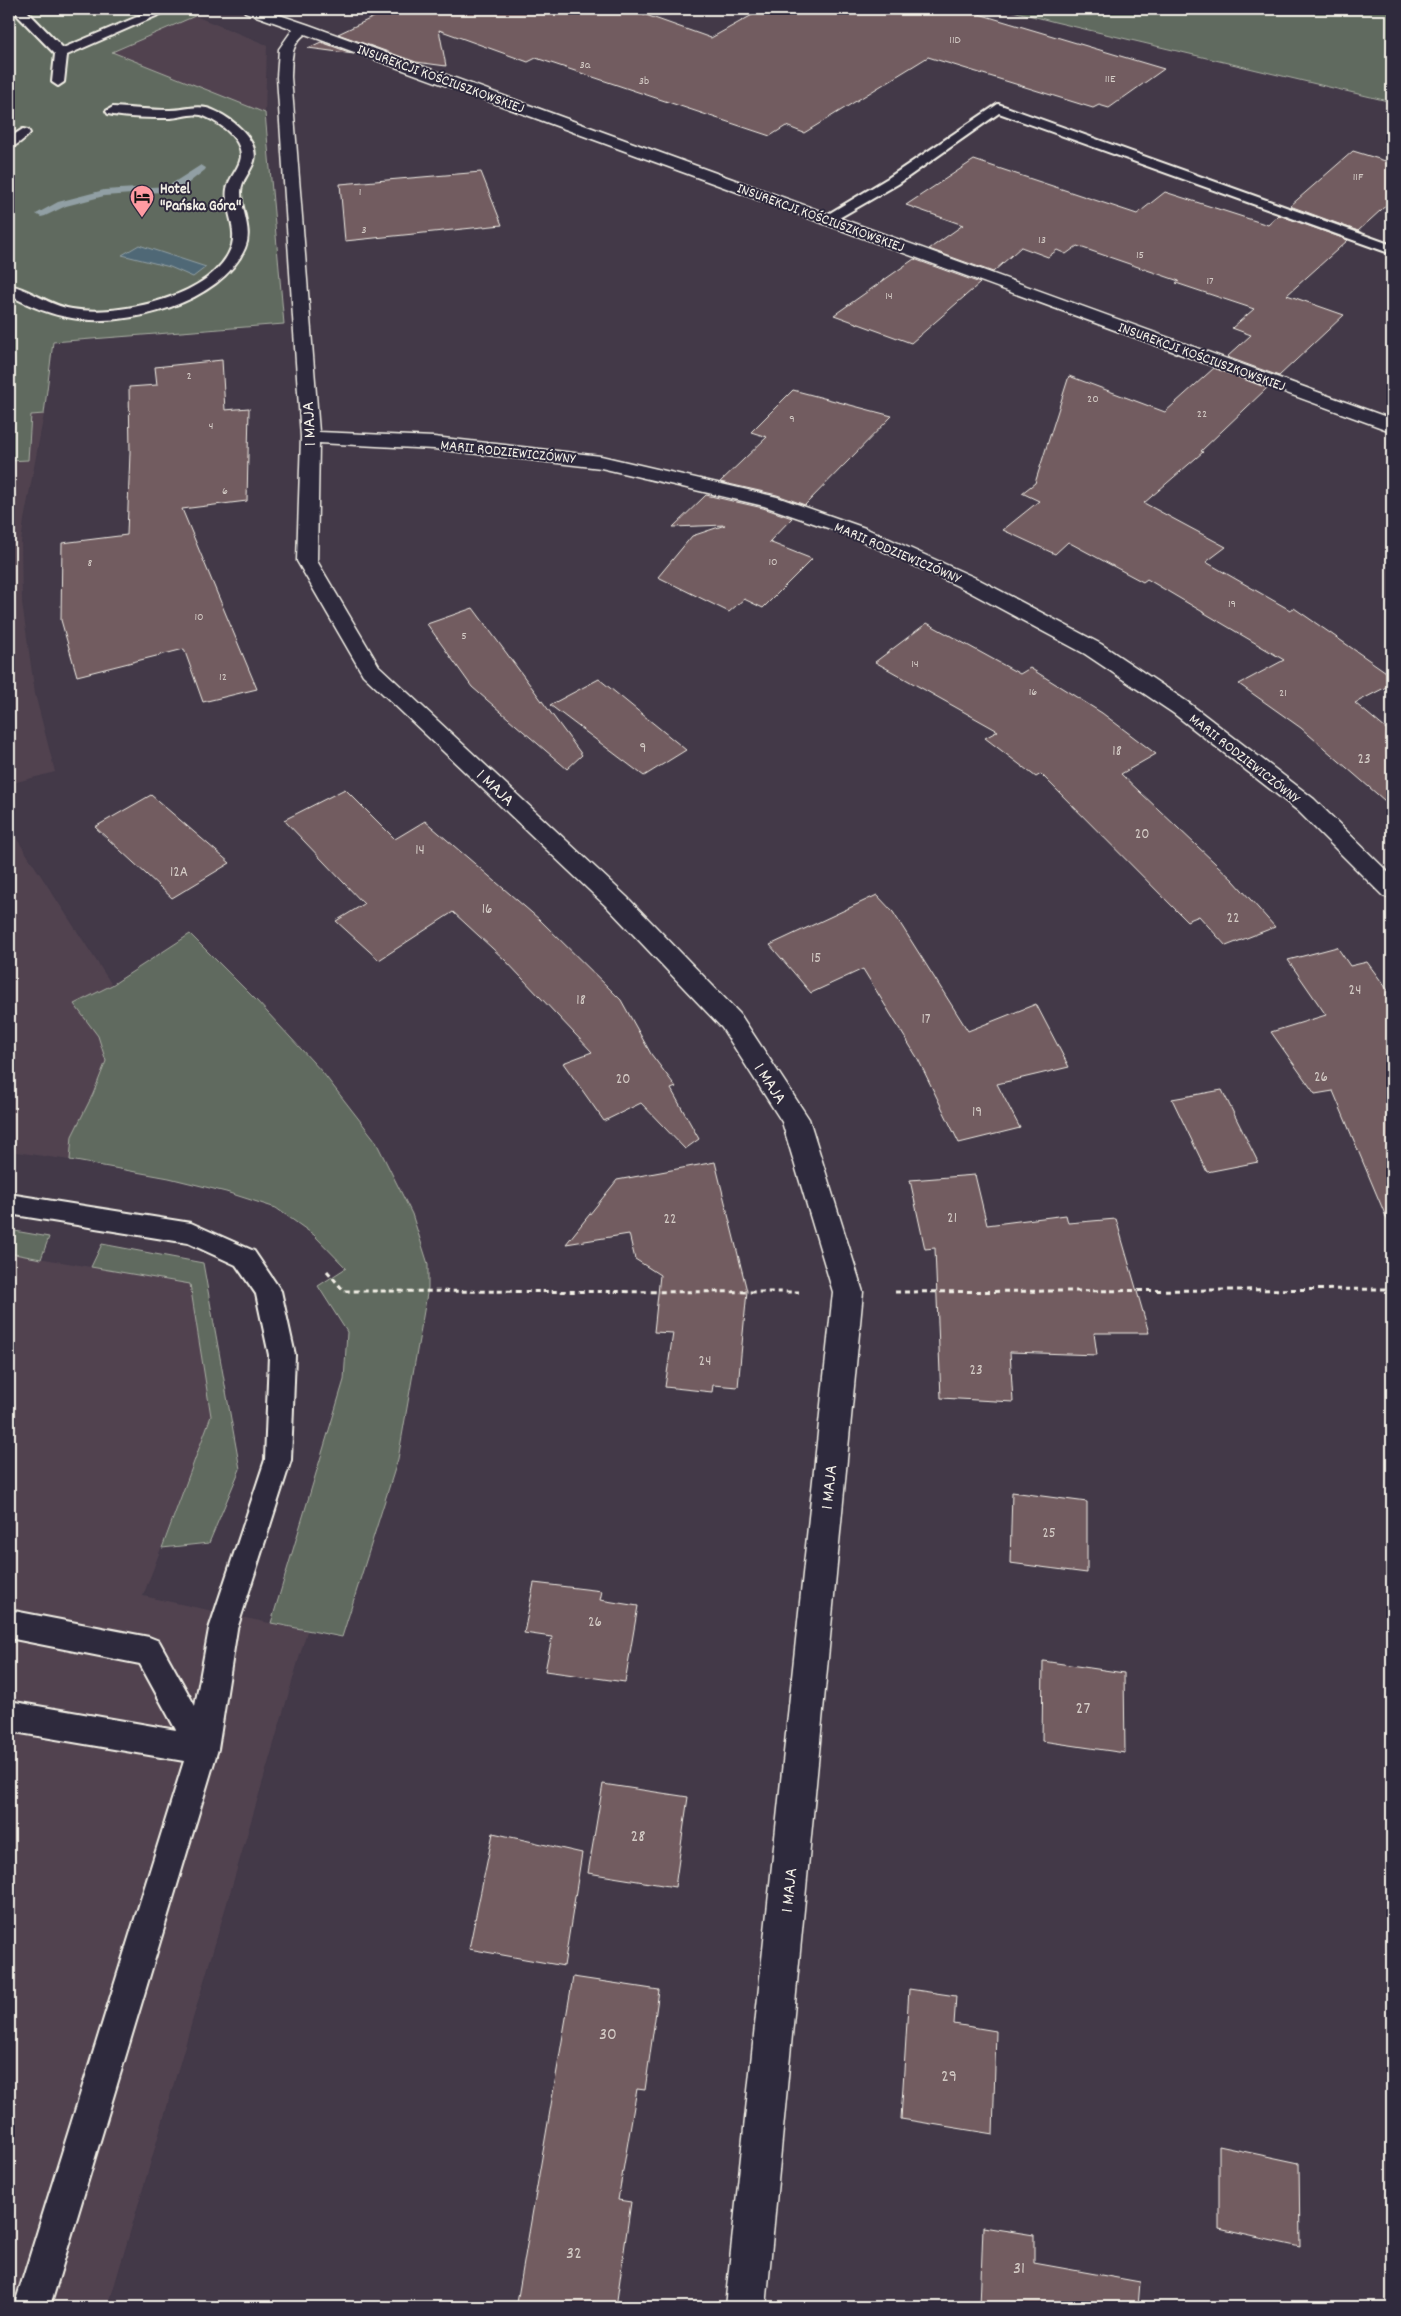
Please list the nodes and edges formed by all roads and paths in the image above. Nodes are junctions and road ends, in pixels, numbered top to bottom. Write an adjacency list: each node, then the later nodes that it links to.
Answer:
1 (24, 9): 5 (lane)
2 (166, 9): 5 (lane)
3 (250, 9): 4 (street, INSUREKCJI KOŚCIUSZKOWSKIEJ)
4 (304, 28): 10 (street, INSUREKCJI KOŚCIUSZKOWSKIEJ); 14 (street, 1 MAJA)
5 (61, 53): 6 (lane)
6 (58, 82)
7 (113, 111): 12 (lane)
8 (23, 133): 9 (lane)
9 (9, 144)
10 (827, 219): 11 (lane); 13 (street, INSUREKCJI KOŚCIUSZKOWSKIEJ)
11 (1392, 250)
12 (9, 289)
13 (1392, 425)
14 (310, 437): 15 (street, MARII RODZIEWICZÓWNY); 19 (street, 1 MAJA)
15 (1392, 890)
16 (9, 1204): 22 (lane)
17 (327, 1271): 19 (path)
18 (1392, 1289): 19 (path)
19 (848, 1292): 24 (street, 1 MAJA)
20 (9, 1624): 22 (lane)
21 (9, 1716): 22 (lane)
22 (202, 1749): 23 (lane)
23 (32, 2307)
24 (746, 2307)

